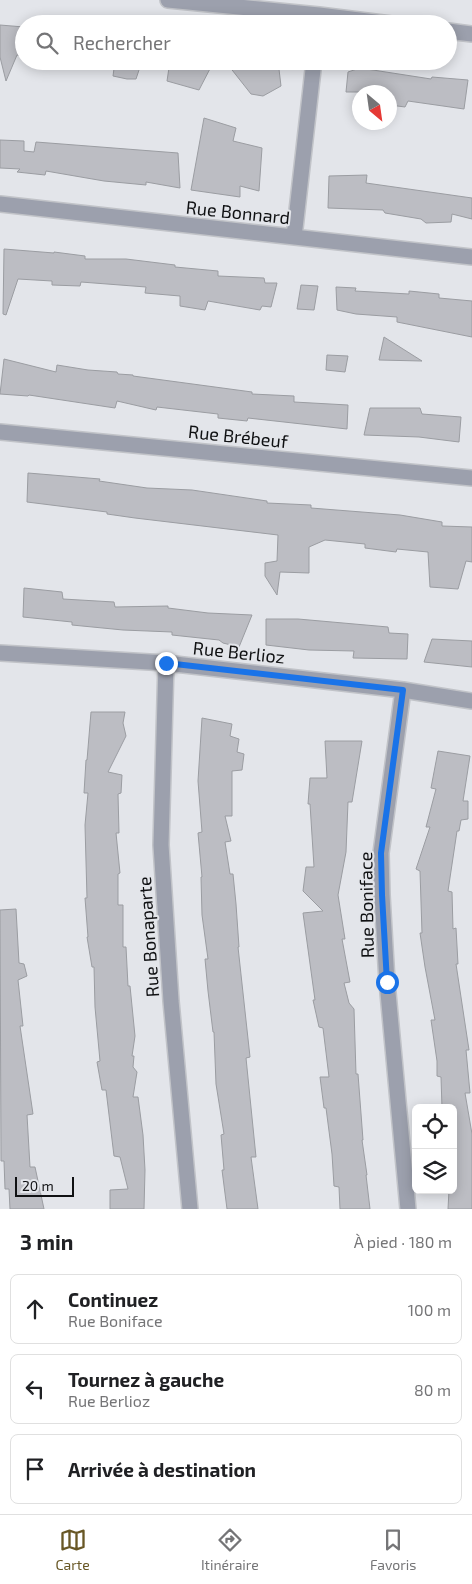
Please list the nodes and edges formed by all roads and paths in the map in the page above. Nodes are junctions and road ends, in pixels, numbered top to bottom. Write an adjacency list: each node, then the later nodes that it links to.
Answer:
1 (168, 0): 2 (street)
2 (319, 13): 3 (street)
3 (332, 15)
4 (457, 32): 5 (street)
5 (472, 34)
6 (313, 70): 8 (street)
7 (0, 204): 8 (street, Rue Bonnard)
8 (294, 237): 9 (street, Rue Bonnard)
9 (472, 257)
10 (0, 432): 11 (street, Rue Brébeuf)
11 (472, 478)
12 (0, 653): 13 (street, Rue Berlioz)
13 (166, 663): 14 (street, Rue Berlioz); 16 (street, Rue Bonaparte)
14 (403, 690): 15 (street, Rue Berlioz); 17 (street, Rue Boniface)
15 (472, 700)
16 (190, 1209)
17 (408, 1209)

